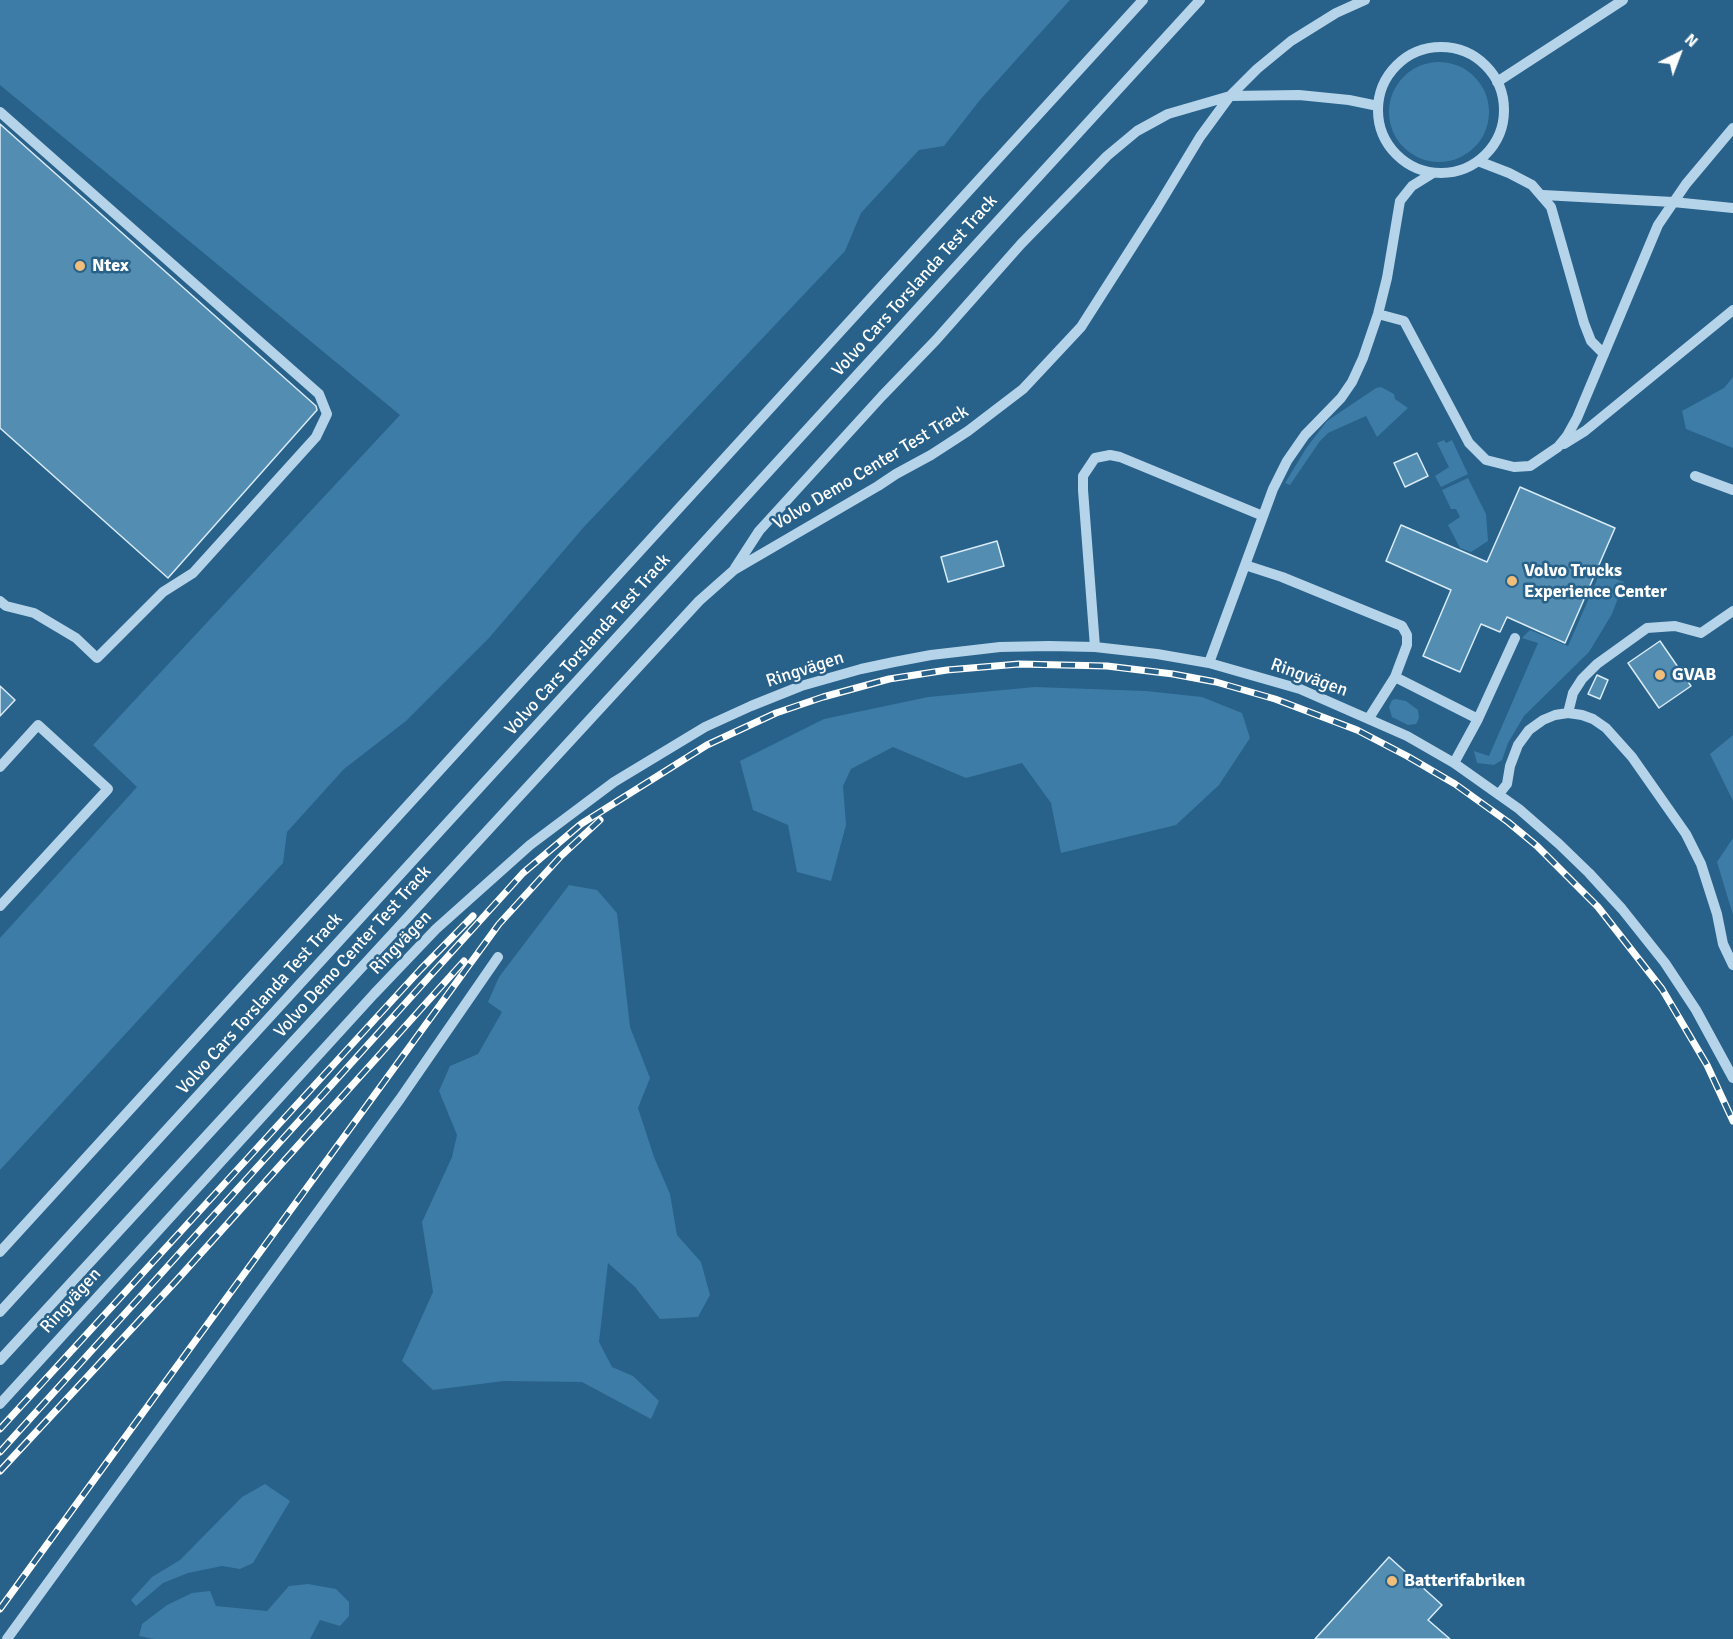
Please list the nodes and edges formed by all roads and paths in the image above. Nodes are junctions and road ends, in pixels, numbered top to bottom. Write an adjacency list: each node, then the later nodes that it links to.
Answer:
1 (1143, 0): 40 (street, Volvo Cars Torslanda Test Track)
2 (1200, 0): 41 (street, Volvo Cars Torslanda Test Track)
3 (1365, 0): 6 (street, Volvo Demo Center Test Track)
4 (1623, 0): 5 (street)
5 (1497, 82): 7 (street); 10 (street)
6 (1230, 96): 7 (street, Volvo Demo Center Test Track); 23 (street, Volvo Demo Center Test Track); 23 (street, Volvo Demo Center Test Track)
7 (1378, 106): 11 (street)
8 (0, 112): 24 (street)
9 (1733, 128): 13 (street)
10 (1478, 161): 11 (street); 12 (street)
11 (1433, 173): 16 (street)
12 (1543, 195): 13 (street); 17 (street)
13 (1673, 202): 14 (street); 17 (street)
14 (1733, 208)
15 (1733, 310): 18 (street)
16 (1378, 314): 18 (street); 21 (street)
17 (1604, 354): 18 (street)
18 (1558, 447)
19 (1695, 476): 20 (street)
20 (1733, 490)
21 (1263, 516): 22 (street); 27 (street)
22 (1245, 565): 28 (street); 29 (street)
23 (734, 570): 42 (street, Volvo Demo Center Test Track)
24 (0, 601)
25 (1733, 611): 30 (street)
26 (1515, 638): 32 (street)
27 (1095, 647): 28 (street, Ringvägen); 43 (street, Ringvägen)
28 (1209, 663): 31 (street, Ringvägen)
29 (1395, 676): 31 (street); 32 (street)
30 (1568, 713): 35 (street); 38 (street)
31 (1369, 718): 33 (street, Ringvägen)
32 (1478, 719): 33 (street)
33 (1454, 764): 35 (street, Ringvägen)
34 (0, 767): 36 (street)
35 (1499, 794): 39 (street, Ringvägen)
36 (0, 906)
37 (498, 957): 44 (street)
38 (1733, 965)
39 (1733, 1078)
40 (0, 1252)
41 (0, 1312)
42 (0, 1360)
43 (0, 1404)
44 (7, 1639)

